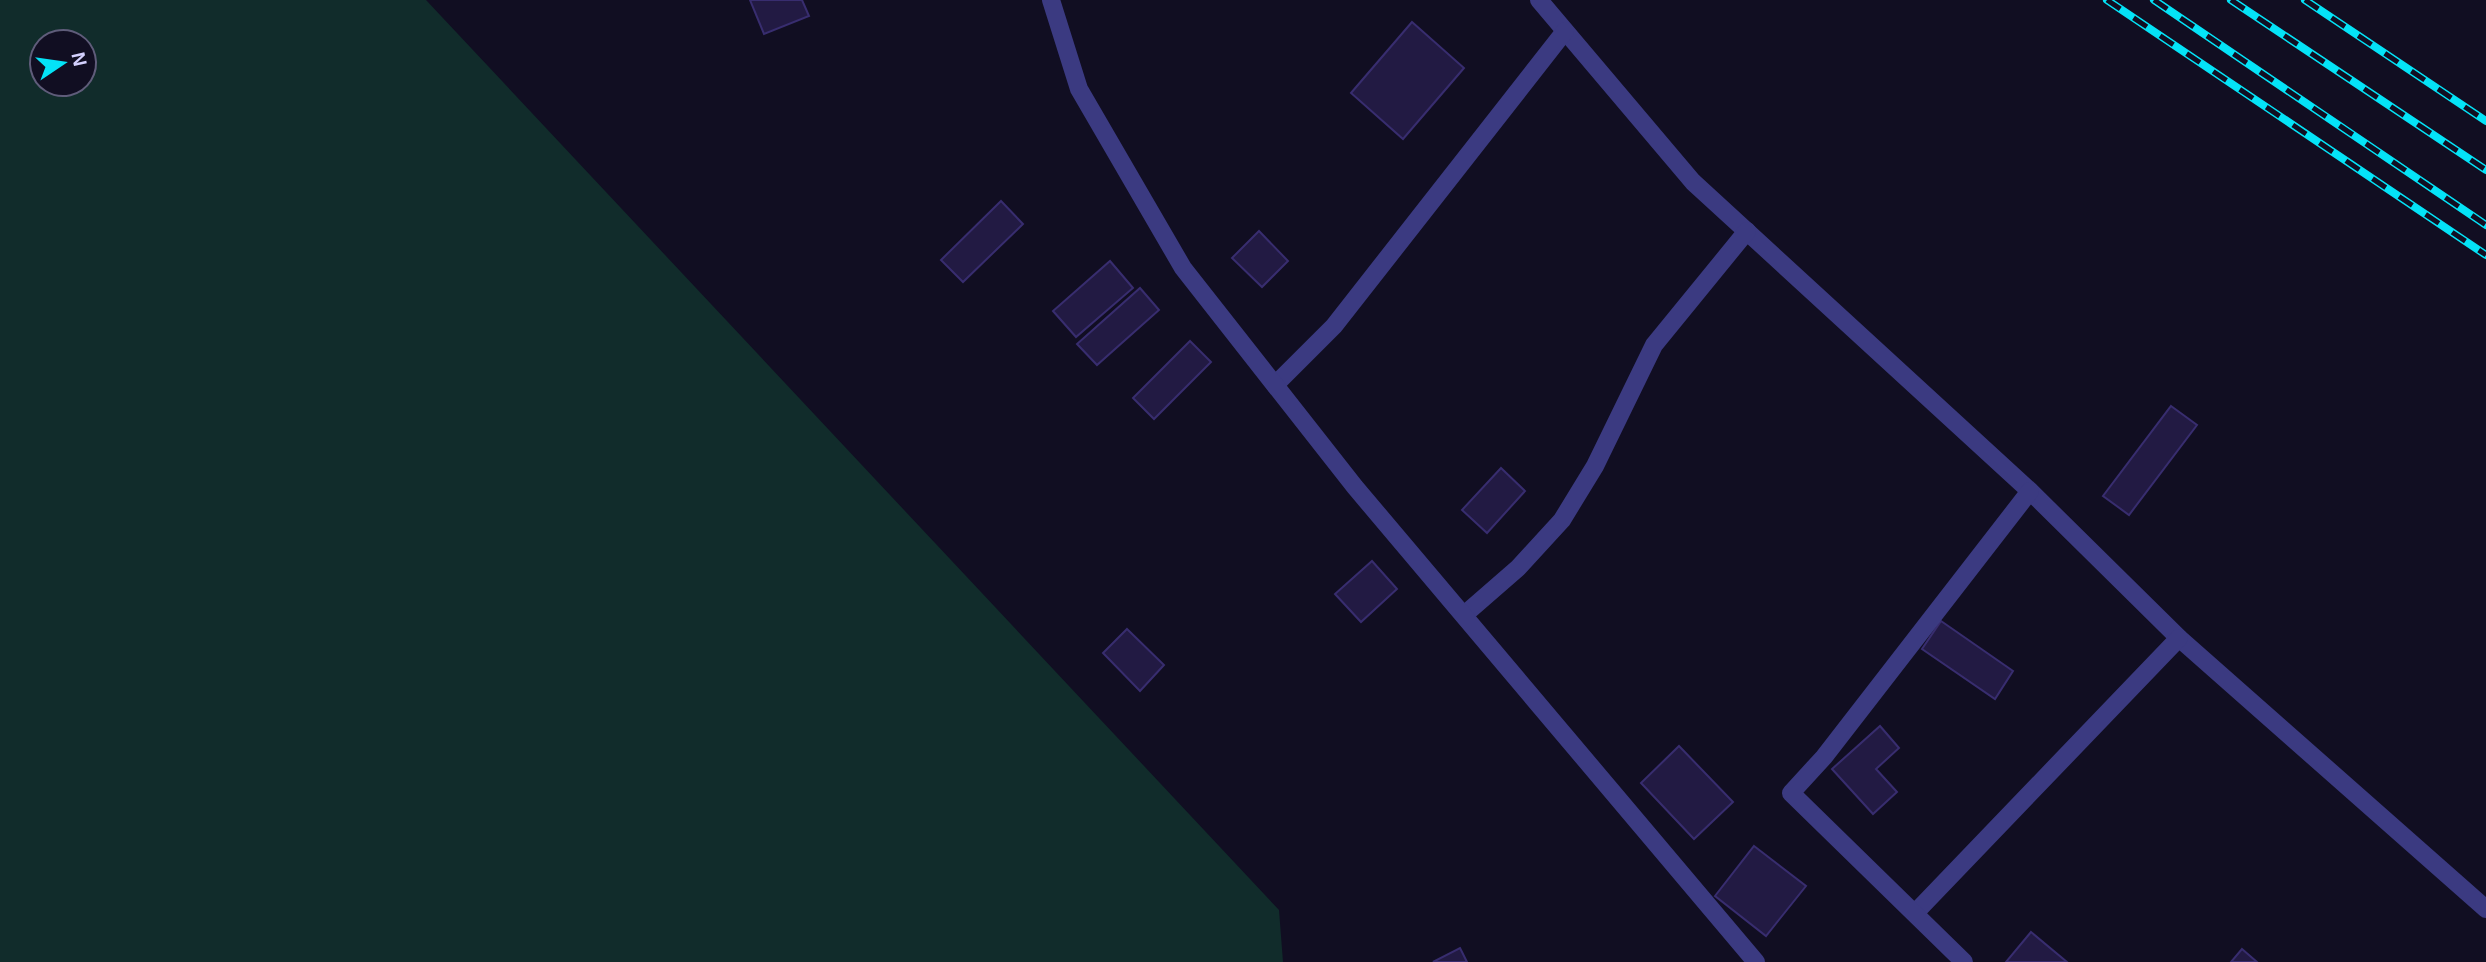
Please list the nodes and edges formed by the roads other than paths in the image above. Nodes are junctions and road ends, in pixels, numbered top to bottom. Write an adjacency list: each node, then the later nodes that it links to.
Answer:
1 (1051, 0): 5 (street)
2 (1539, 0): 3 (street)
3 (1565, 31): 4 (street); 5 (street)
4 (1747, 231): 6 (street); 7 (street)
5 (1275, 385): 7 (street)
6 (2030, 491): 8 (street); 10 (street)
7 (1464, 615): 11 (street)
8 (2179, 638): 9 (street); 10 (street)
9 (2486, 909)
10 (1914, 913): 12 (street)
11 (1756, 962)
12 (1964, 962)

